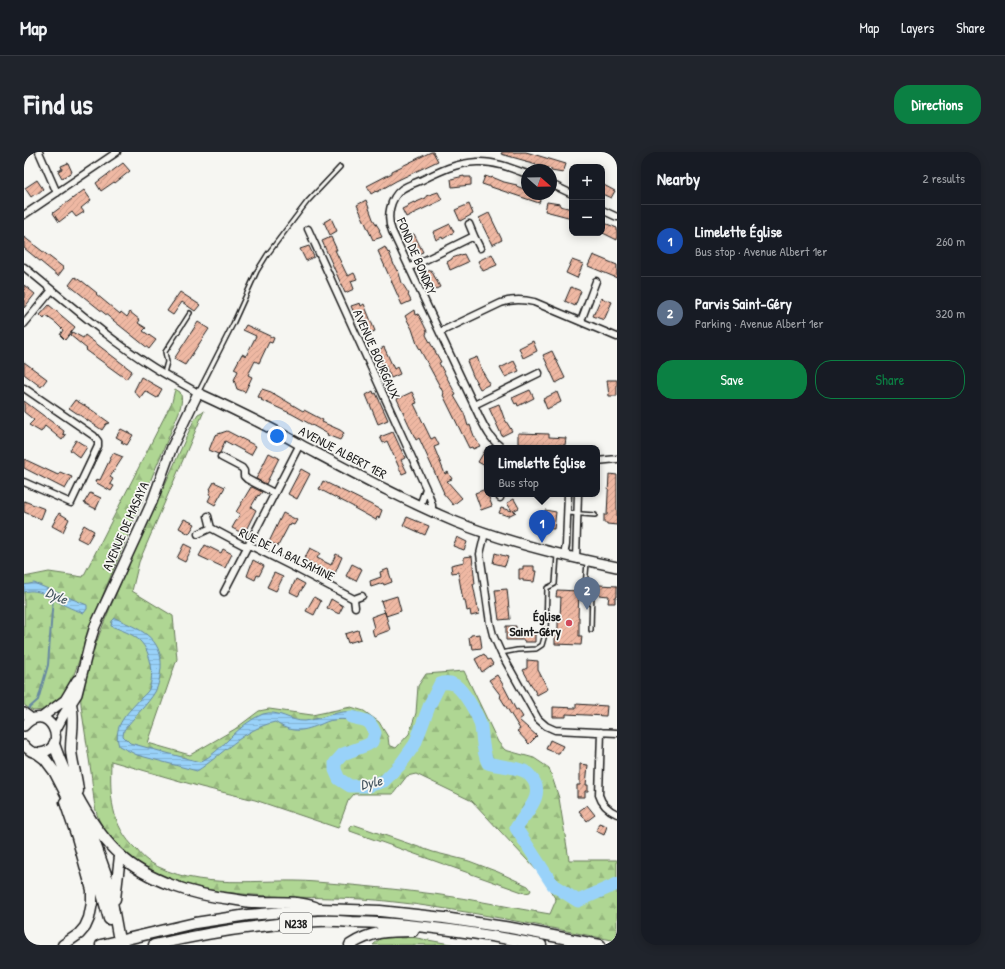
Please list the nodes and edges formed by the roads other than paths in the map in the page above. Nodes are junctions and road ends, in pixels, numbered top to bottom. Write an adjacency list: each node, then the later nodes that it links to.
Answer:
1 (39, 152): 6 (street)
2 (117, 152): 6 (street)
3 (340, 167): 27 (lane)
4 (521, 172): 16 (street, FOND DE BONDRY)
5 (557, 187): 7 (street)
6 (57, 193): 9 (street)
7 (569, 193)
8 (605, 211): 10 (street)
9 (24, 215)
10 (617, 217)
11 (469, 224): 13 (street)
12 (308, 229): 35 (street, AVENUE BOURGAUX)
13 (474, 236): 14 (street); 16 (street)
14 (480, 248)
15 (24, 267): 18 (street, AVENUE ALBERT 1ER)
16 (409, 268): 22 (street, FOND DE BONDRY)
17 (596, 282): 20 (street)
18 (52, 290): 21 (street); 24 (street, AVENUE ALBERT 1ER)
19 (190, 313): 24 (lane)
20 (581, 321): 22 (street); 23 (street)
21 (24, 324)
22 (440, 332): 28 (street, FOND DE BONDRY)
23 (617, 337)
24 (164, 373): 27 (street, AVENUE ALBERT 1ER)
25 (539, 373): 28 (street)
26 (24, 388): 34 (street)
27 (198, 393): 29 (main road, AVENUE ALBERT 1ER); 59 (main road, AVENUE DE MASAYA)
28 (474, 405): 30 (street, FOND DE BONDRY)
29 (300, 444): 36 (street); 39 (main road, AVENUE ALBERT 1ER)
30 (498, 445)
31 (221, 457): 36 (street)
32 (617, 459): 33 (street)
33 (600, 461)
34 (24, 482)
35 (426, 489): 39 (street); 40 (street, AVENUE BOURGAUX)
36 (274, 493): 48 (street)
37 (568, 497): 41 (street)
38 (578, 497): 42 (street)
39 (420, 506): 40 (main road, AVENUE ALBERT 1ER)
40 (432, 511): 46 (main road, AVENUE ALBERT 1ER)
41 (568, 513): 42 (lane); 49 (street)
42 (577, 513): 43 (lane); 50 (street)
43 (595, 515)
44 (208, 516): 45 (street)
45 (210, 528): 47 (street); 48 (street, RUE DE LA BALSAMINE)
46 (485, 533): 49 (main road, AVENUE ALBERT 1ER); 58 (street)
47 (198, 534)
48 (248, 545): 53 (street); 55 (street, RUE DE LA BALSAMINE)
49 (560, 554): 50 (main road, AVENUE ALBERT 1ER); 58 (lane)
50 (576, 559): 51 (main road, AVENUE ALBERT 1ER)
51 (587, 561): 52 (main road, AVENUE ALBERT 1ER); 57 (lane)
52 (617, 568)
53 (224, 592)
54 (362, 596): 55 (street)
55 (354, 599): 56 (street)
56 (355, 607)
57 (591, 630)
58 (501, 653): 65 (street)
59 (82, 672): 60 (main road, AVENUE DE MASAYA); 62 (main road, AVENUE DE MASAYA)
60 (71, 704): 64 (main road, AVENUE DE MASAYA); 71 (highway)
61 (24, 713): 62 (main road)
62 (37, 719): 63 (main road, AVENUE DE MASAYA); 64 (main road)
63 (24, 726)
64 (55, 731): 67 (main road)
65 (601, 732): 66 (street); 72 (street)
66 (617, 733)
67 (54, 744): 69 (main road); 71 (highway)
68 (25, 747): 69 (main road)
69 (37, 753): 70 (highway)
70 (64, 788): 75 (highway); 77 (highway)
71 (78, 798): 73 (highway); 75 (highway)
72 (617, 814)
73 (120, 856): 74 (highway); 75 (highway)
74 (320, 909): 78 (highway, N238); 82 (highway, N238)
75 (113, 912)
76 (441, 928): 79 (highway, N238); 80 (highway); 81 (highway, N238)
77 (63, 945)
78 (101, 945)
79 (154, 945)
80 (350, 945)
81 (541, 945)
82 (600, 945)

